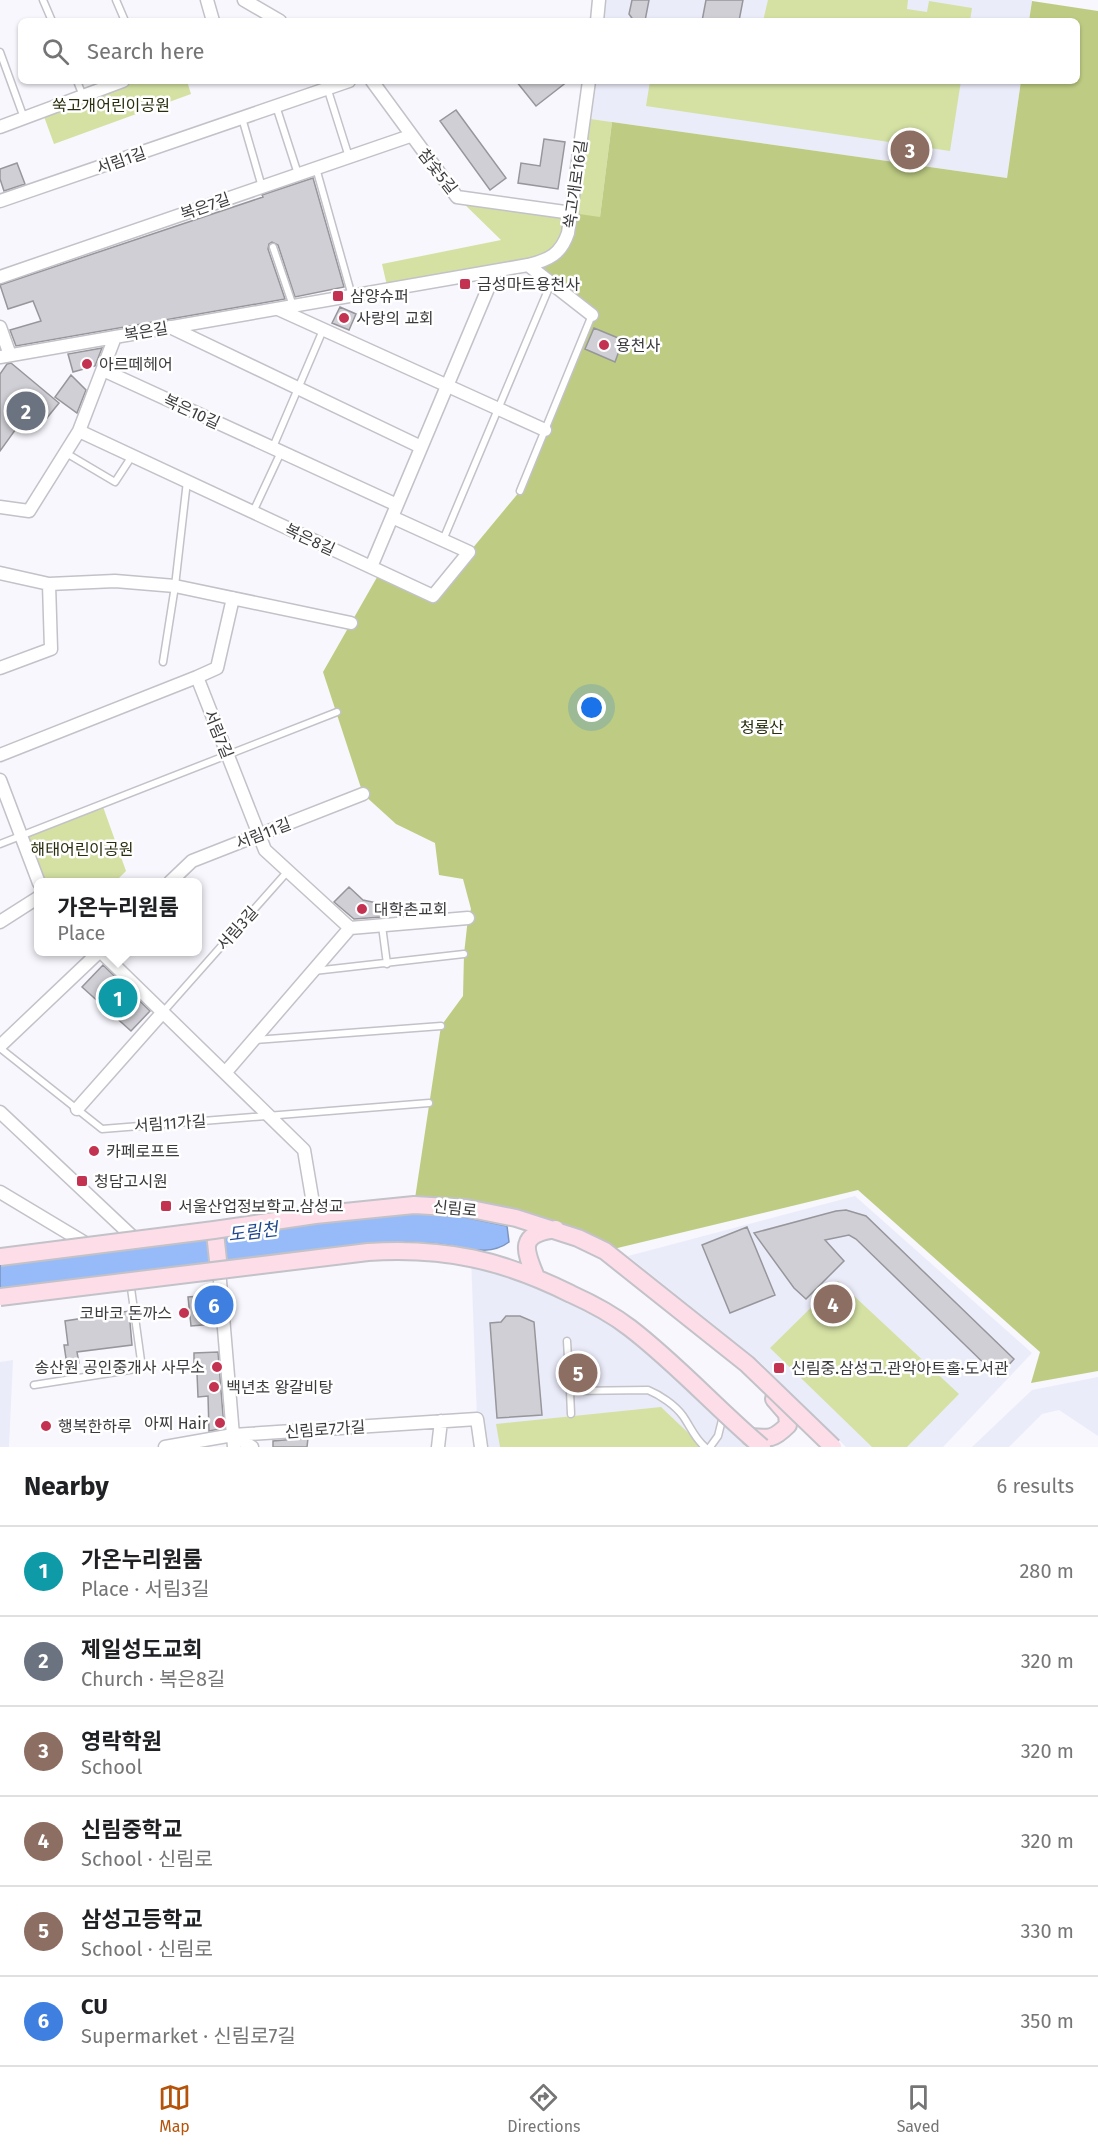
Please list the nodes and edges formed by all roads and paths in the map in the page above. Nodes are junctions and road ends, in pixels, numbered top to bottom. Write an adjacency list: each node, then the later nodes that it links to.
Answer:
1 (44, 0): 6 (lane)
2 (116, 0): 7 (lane)
3 (207, 0): 8 (street)
4 (244, 0): 9 (street)
5 (599, 0): 10 (street)
6 (51, 18)
7 (124, 18)
8 (212, 18)
9 (275, 18)
10 (597, 18)
11 (0, 52): 19 (lane)
12 (78, 84): 17 (lane)
13 (115, 84): 17 (street)
14 (374, 84): 22 (street, 참숯5길)
15 (589, 84): 28 (street, 쑥고개로16길)
16 (326, 85): 18 (street, 서림1길); 23 (lane)
17 (83, 96): 19 (street)
18 (276, 106): 20 (street, 서림1길); 25 (lane)
19 (24, 118): 21 (street)
20 (242, 118): 26 (lane); 27 (street, 서림1길)
21 (0, 127)
22 (410, 135): 23 (street, 복은7길); 28 (street, 참숯5길)
23 (349, 157): 24 (street, 복은7길)
24 (316, 168): 25 (street, 복은7길); 34 (lane)
25 (298, 174): 26 (street, 복은7길)
26 (262, 187): 32 (street, 복은7길)
27 (0, 201)
28 (572, 213): 30 (street, 쑥고개로16길)
29 (273, 247): 35 (lane)
30 (528, 265): 31 (street, 복은길); 33 (street)
31 (495, 272): 34 (street, 복은길); 44 (street)
32 (0, 277)
33 (551, 283): 37 (street); 46 (lane)
34 (352, 296): 35 (street, 복은길)
35 (293, 306): 36 (street, 복은길)
36 (278, 309): 39 (street, 복은길); 40 (street)
37 (592, 315): 47 (lane)
38 (0, 327): 42 (street)
39 (170, 327): 41 (street, 복은길); 45 (street)
40 (324, 329): 44 (street); 45 (lane)
41 (115, 337): 42 (street, 복은길); 43 (street)
42 (5, 356)
43 (103, 370): 48 (street); 50 (street, 복은10길)
44 (447, 386): 46 (street); 49 (street)
45 (298, 388): 49 (street); 50 (lane)
46 (498, 408): 47 (street); 58 (lane)
47 (545, 430): 54 (lane)
48 (80, 431): 51 (street); 52 (street, 복은8길)
49 (421, 447): 56 (street)
50 (277, 450): 56 (street, 복은10길); 57 (lane)
51 (66, 453): 52 (lane); 55 (street)
52 (132, 456): 53 (street, 복은8길)
53 (187, 482): 57 (street, 복은8길); 62 (lane)
54 (520, 491)
55 (0, 507)
56 (394, 511): 58 (street, 복은10길); 59 (street)
57 (253, 512): 59 (street, 복은8길)
58 (443, 540): 63 (street, 복은10길)
59 (371, 567): 63 (street, 복은8길)
60 (0, 573): 61 (street)
61 (49, 584): 62 (street); 67 (street)
62 (175, 586): 64 (street); 66 (lane)
63 (433, 596)
64 (232, 598): 65 (street); 68 (street)
65 (351, 623)
66 (163, 662)
67 (0, 668)
68 (197, 677): 70 (street); 71 (street, 서림7길)
69 (336, 712): 71 (lane)
70 (0, 755)
71 (228, 755): 74 (street, 서림7길); 75 (lane)
72 (0, 780): 75 (street)
73 (363, 794): 74 (street, 서림11길)
74 (259, 835): 77 (street, 서림7길); 79 (street, 서림11길)
75 (21, 836): 76 (lane); 78 (street)
76 (0, 844)
77 (288, 871): 84 (street, 서림7길); 90 (lane, 서림3길)
78 (37, 878)
79 (174, 878)
80 (34, 900): 82 (street)
81 (468, 918): 83 (street)
82 (0, 922)
83 (382, 926): 84 (street); 88 (lane)
84 (350, 928): 89 (street)
85 (464, 954): 88 (lane)
86 (95, 956): 93 (street)
87 (105, 956): 90 (street)
88 (387, 964): 89 (lane)
89 (314, 971): 92 (street)
90 (163, 1012): 94 (street); 96 (street)
91 (441, 1026): 92 (lane)
92 (254, 1040): 94 (street)
93 (0, 1047): 96 (lane, 서림11가길)
94 (225, 1073): 98 (street)
95 (429, 1103): 98 (lane, 서림11가길)
96 (77, 1109): 98 (lane, 서림11가길)
97 (0, 1112): 103 (street)
98 (269, 1116): 100 (street)
99 (0, 1192): 104 (street)
100 (315, 1215): 101 (main road, 신림로, bridge); 102 (main road, 신림로, bridge)
101 (556, 1229): 107 (main road, bridge); 111 (main road, 신림로, bridge)
102 (214, 1230): 103 (main road, 신림로, bridge); 106 (main road)
103 (136, 1240): 104 (main road, 신림로, bridge)
104 (90, 1246): 105 (main road, 신림로, bridge)
105 (0, 1257)
106 (219, 1269): 107 (main road, bridge); 108 (main road, bridge); 117 (street)
107 (536, 1277): 114 (main road, bridge)
108 (130, 1281): 109 (main road, bridge); 112 (lane)
109 (0, 1297)
110 (567, 1341): 113 (lane)
111 (763, 1379): 118 (main road, bridge); 125 (main road, 신림로, bridge)
112 (34, 1385)
113 (570, 1391): 115 (lane); 123 (lane)
114 (724, 1412): 118 (main road, bridge); 124 (lane)
115 (572, 1414)
116 (441, 1421): 117 (street, 신림로7가길); 121 (street); 122 (street, 신림로7가길)
117 (233, 1441): 119 (street, 신림로7가길); 120 (street)
118 (756, 1442)
119 (165, 1447)
120 (252, 1447)
121 (438, 1447)
122 (481, 1447)
123 (705, 1447)
124 (710, 1447)
125 (833, 1447)

